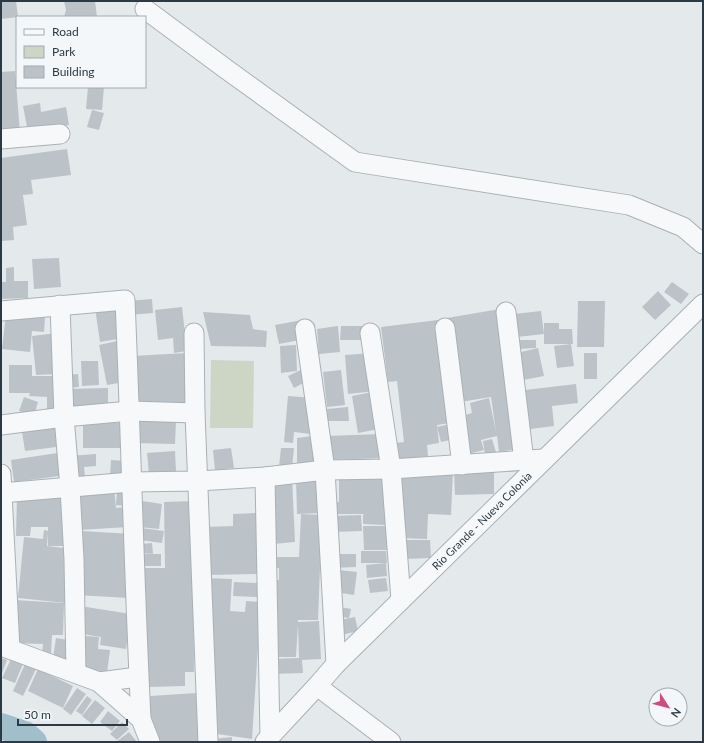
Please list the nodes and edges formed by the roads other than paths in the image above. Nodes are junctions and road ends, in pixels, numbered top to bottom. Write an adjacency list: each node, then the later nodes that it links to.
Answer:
1 (145, 9): 4 (street)
2 (60, 134): 3 (street)
3 (1, 139)
4 (703, 244)
5 (703, 304): 17 (street, Rio Grande - Nueva Colonia)
6 (60, 305): 7 (street); 13 (street); 15 (street)
7 (1, 311)
8 (506, 312): 18 (street)
9 (445, 328): 19 (street)
10 (305, 329): 21 (street)
11 (194, 333): 14 (street)
12 (370, 333): 20 (street)
13 (130, 411): 14 (street); 15 (street); 25 (street)
14 (195, 413): 24 (street)
15 (64, 417): 16 (street); 26 (street)
16 (1, 425)
17 (544, 460): 18 (street); 28 (street, Rio Grande - Nueva Colonia)
18 (524, 461): 19 (street)
19 (462, 464): 20 (street)
20 (391, 469): 21 (street); 28 (street)
21 (325, 470): 23 (street); 30 (street)
22 (1, 474): 27 (street)
23 (265, 477): 24 (street); 36 (street)
24 (198, 481): 25 (street); 38 (street)
25 (131, 482): 26 (street); 32 (street)
26 (70, 488): 27 (street); 31 (street)
27 (2, 493): 29 (street)
28 (401, 600): 30 (street, Rio Grande - Nueva Colonia)
29 (6, 648): 31 (street)
30 (336, 664): 34 (street, Rio Grande - Nueva Colonia)
31 (76, 673): 33 (street)
32 (138, 677): 33 (street); 35 (street)
33 (99, 682): 35 (street)
34 (317, 686): 36 (street, Rio Grande - Nueva Colonia); 39 (street)
35 (140, 719): 37 (street)
36 (268, 740)
37 (150, 742)
38 (208, 742)
39 (391, 742)

